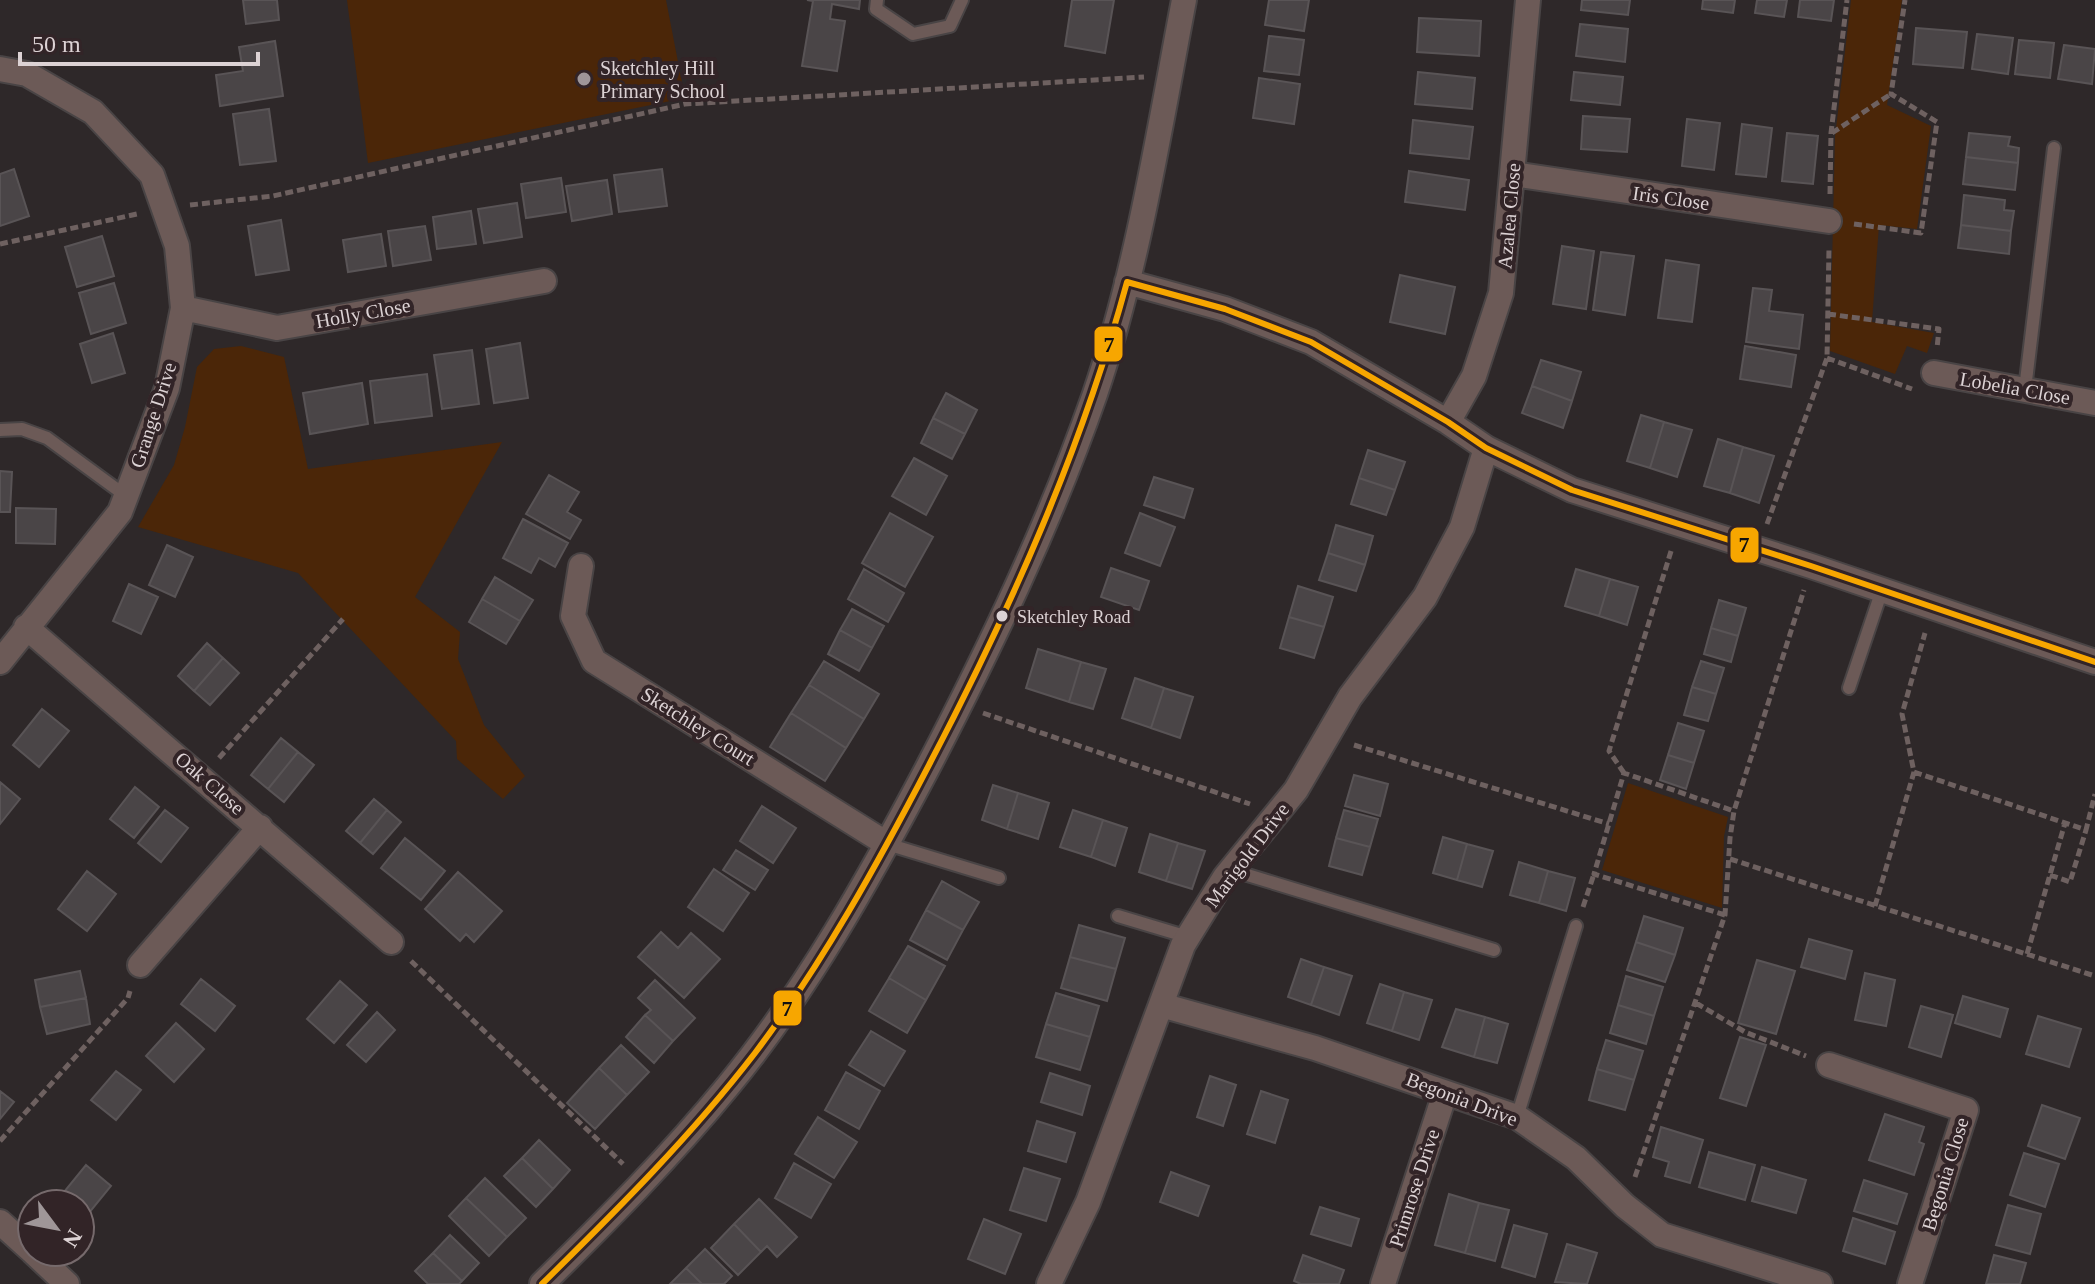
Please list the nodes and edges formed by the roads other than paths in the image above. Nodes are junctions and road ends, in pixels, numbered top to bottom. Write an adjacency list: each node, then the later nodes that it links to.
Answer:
1 (877, 0): 2 (lane)
2 (962, 0)
3 (1184, 0): 10 (street)
4 (1528, 0): 7 (street, Azalea Close)
5 (0, 69): 11 (street, Grange Drive)
6 (2054, 148): 13 (lane)
7 (1513, 174): 8 (street, Iris Close); 15 (street, Azalea Close)
8 (1829, 221)
9 (544, 281): 11 (street, Holly Close)
10 (1127, 282): 15 (street); 26 (street)
11 (183, 308): 18 (street, Grange Drive)
12 (1934, 373): 13 (street, Lobelia Close)
13 (2025, 389): 14 (street, Lobelia Close)
14 (2095, 403)
15 (1448, 422): 17 (street)
16 (0, 430): 18 (lane)
17 (1486, 448): 20 (street); 27 (street, Marigold Drive)
18 (126, 496): 21 (street, Grange Drive)
19 (581, 566): 26 (street, Sketchley Court)
20 (1882, 590): 22 (street); 24 (lane)
21 (26, 627): 23 (street, Grange Drive); 25 (street, Oak Close)
22 (2094, 658)
23 (0, 662)
24 (1849, 688)
25 (260, 827): 32 (street, Oak Close); 34 (street)
26 (887, 844): 28 (lane); 43 (street)
27 (1231, 870): 31 (street, Marigold Drive); 33 (lane)
28 (999, 878)
29 (1118, 916): 31 (lane)
30 (1576, 926): 38 (lane)
31 (1188, 937): 35 (street, Marigold Drive)
32 (391, 942)
33 (1494, 950)
34 (140, 965)
35 (1161, 1005): 37 (street, Begonia Drive); 44 (street, Marigold Drive)
36 (1829, 1065): 47 (street, Begonia Close)
37 (1445, 1093): 38 (street, Begonia Drive); 45 (street, Primrose Drive)
38 (1517, 1117): 46 (street, Begonia Drive)
39 (0, 1222): 40 (street)
40 (16, 1237)
41 (50, 1268): 42 (street)
42 (67, 1284)
43 (542, 1284)
44 (1049, 1284)
45 (1383, 1284)
46 (1820, 1284)
47 (1910, 1284)

